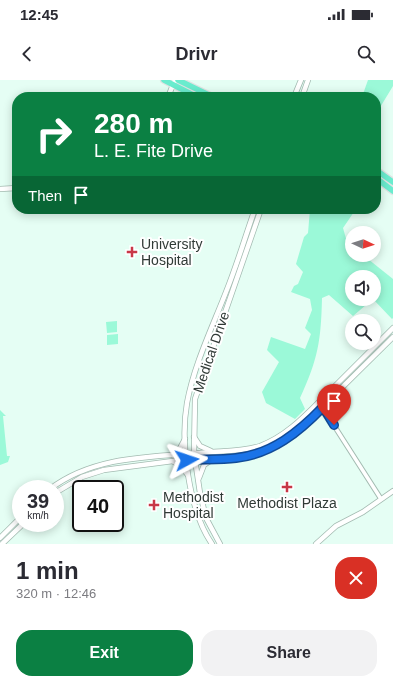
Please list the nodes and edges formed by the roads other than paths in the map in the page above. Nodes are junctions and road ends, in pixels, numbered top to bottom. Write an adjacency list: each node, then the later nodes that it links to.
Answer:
1 (164, 80): 4 (main road)
2 (301, 80): 8 (street)
3 (308, 80): 9 (street)
4 (175, 82): 5 (street); 6 (main road); 7 (main road)
5 (170, 92)
6 (190, 92)
7 (200, 92)
8 (296, 92)
9 (304, 92)
10 (381, 174): 12 (main road)
11 (381, 182): 15 (main road)
12 (393, 182)
13 (12, 188): 14 (street)
14 (0, 189)
15 (393, 191)
16 (252, 214): 20 (street, Medical Drive)
17 (259, 214): 21 (street, Medical Drive)
18 (393, 328): 22 (street)
19 (393, 337): 23 (street)
20 (205, 347): 21 (street); 26 (street, Medical Drive)
21 (211, 350): 25 (street, Medical Drive)
22 (319, 402): 23 (street); 24 (street)
23 (323, 407): 27 (street); 41 (street)
24 (285, 433): 27 (street); 28 (street)
25 (194, 436): 28 (street); 30 (street, Medical Drive)
26 (185, 439): 29 (street, Medical Drive); 31 (street)
27 (288, 439): 32 (street)
28 (214, 452): 30 (street)
29 (186, 454): 30 (street); 31 (street); 33 (street, Medical Drive)
30 (194, 454): 34 (street, Medical Drive)
31 (172, 455): 37 (street)
32 (215, 458): 34 (street); 38 (street)
33 (187, 460): 34 (street); 35 (street); 36 (street, Medical Drive)
34 (195, 460): 38 (street, Medical Drive)
35 (173, 461): 36 (street); 39 (street)
36 (189, 477): 46 (street, Medical Drive)
37 (64, 480)
38 (198, 482): 47 (street, Medical Drive)
39 (64, 486)
40 (393, 491): 41 (street)
41 (381, 499): 48 (street)
42 (12, 526): 44 (street)
43 (15, 532): 45 (street)
44 (0, 538)
45 (2, 544)
46 (212, 544)
47 (220, 544)
48 (316, 544)

